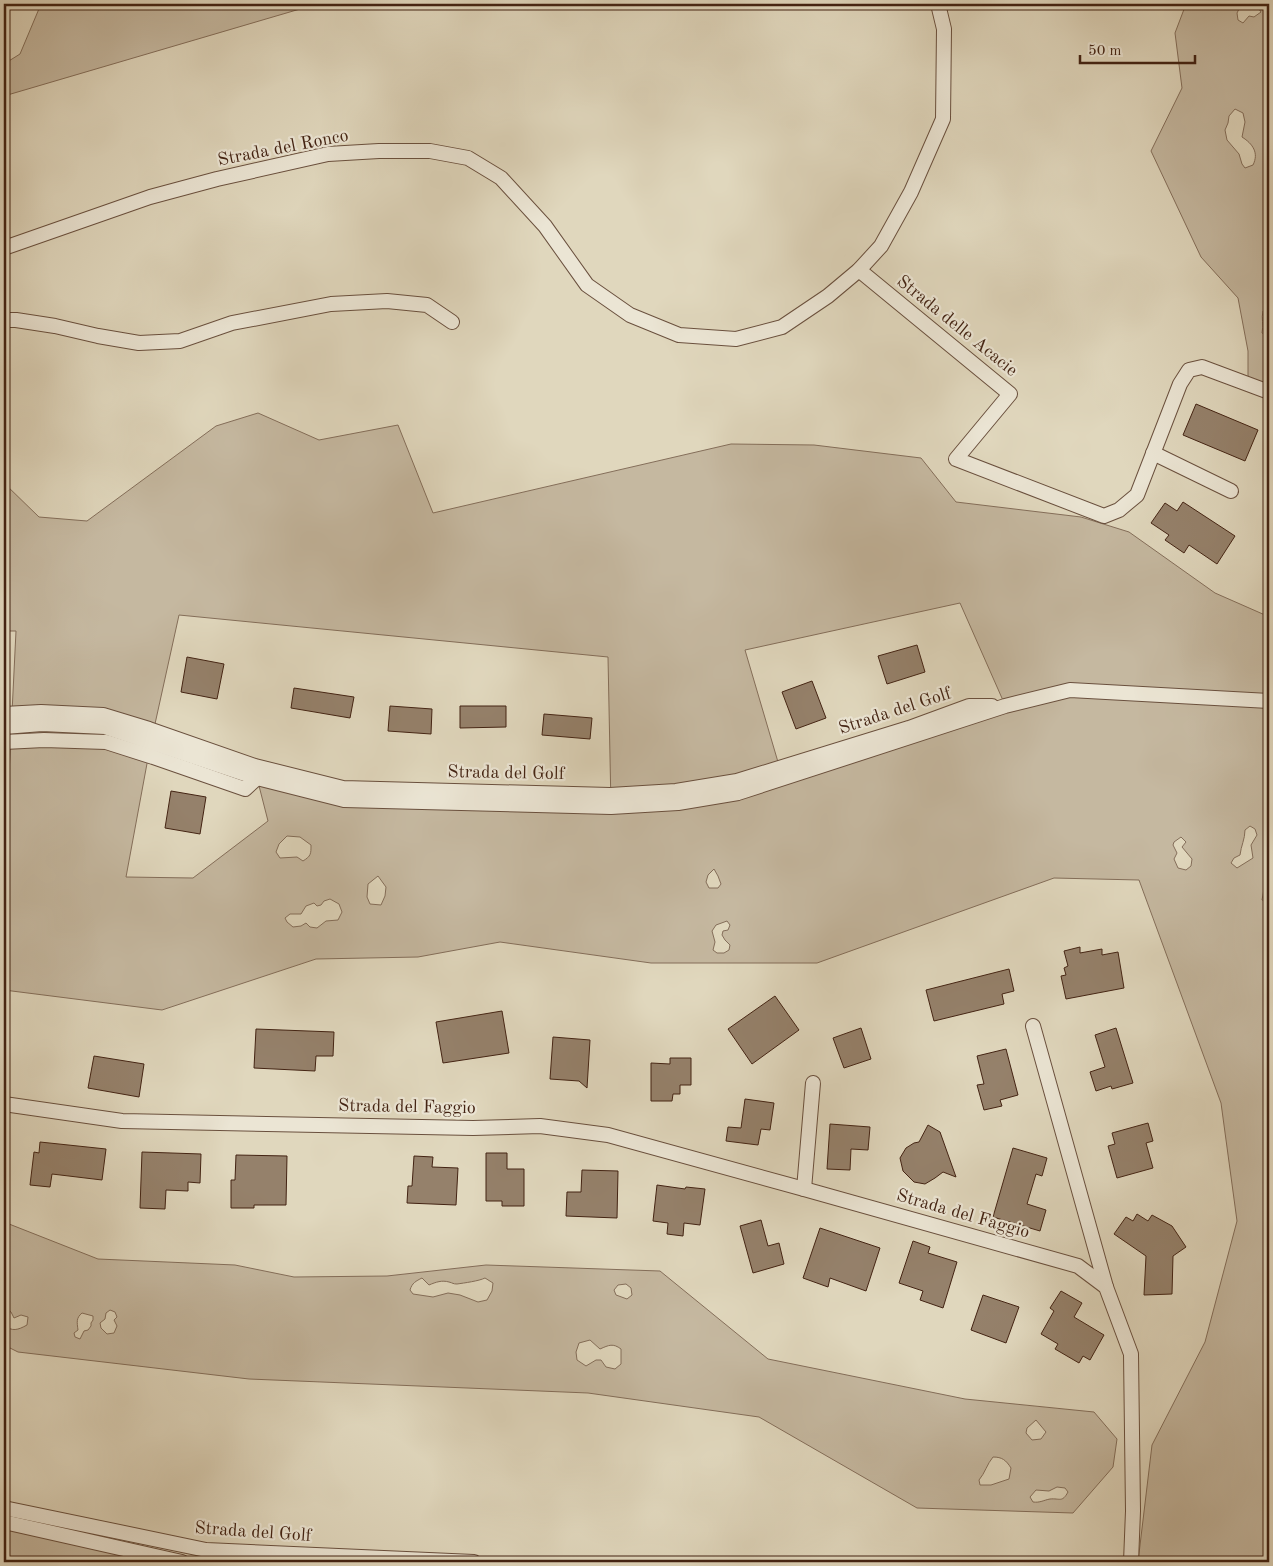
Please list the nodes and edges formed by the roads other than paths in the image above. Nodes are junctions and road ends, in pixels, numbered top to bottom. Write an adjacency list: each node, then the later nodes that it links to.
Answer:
1 (938, 4): 3 (street, Strada del Ronco)
2 (4, 248): 3 (street, Strada del Ronco)
3 (859, 270): 7 (street, Strada delle Acacie)
4 (4, 320): 5 (street)
5 (452, 322)
6 (1269, 392): 7 (street, Strada delle Acacie)
7 (1153, 453): 8 (street)
8 (1231, 490)
9 (1269, 701): 10 (street, Strada del Golf)
10 (1005, 706): 11 (street, Strada del Golf); 14 (street, Strada del Golf)
11 (4, 714)
12 (4, 727): 14 (street, Strada del Golf)
13 (4, 742): 14 (street)
14 (257, 778)
15 (1033, 1026): 19 (street)
16 (812, 1083): 18 (street)
17 (4, 1104): 18 (street, Strada del Faggio)
18 (804, 1189): 19 (street, Strada del Faggio)
19 (1106, 1287): 24 (street)
20 (4, 1508): 23 (street, Strada del Golf)
21 (4, 1522): 22 (street)
22 (182, 1562)
23 (474, 1562)
24 (1131, 1562)

